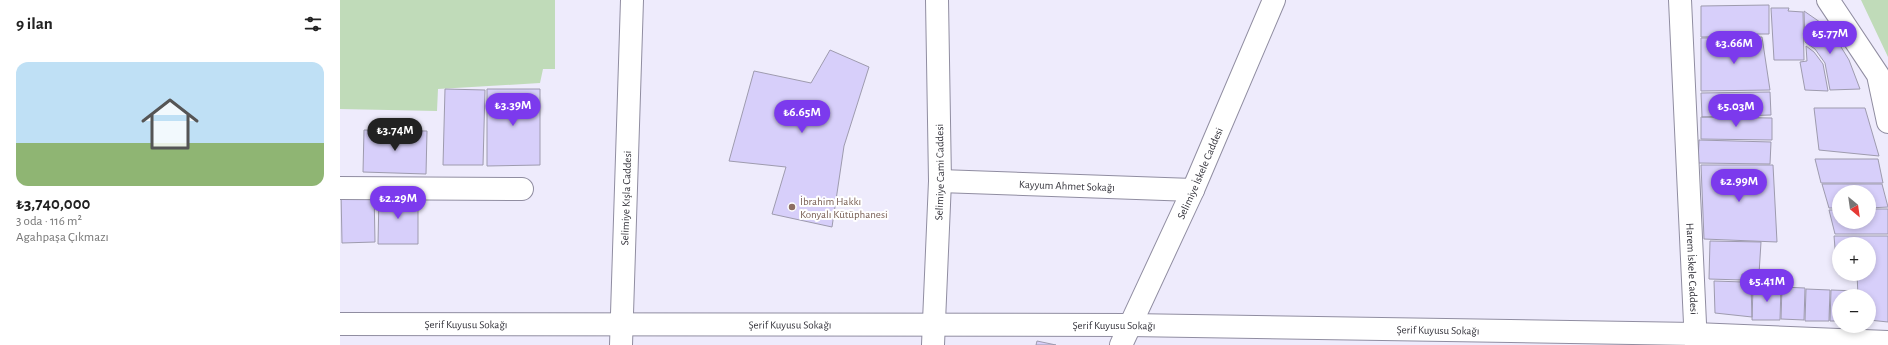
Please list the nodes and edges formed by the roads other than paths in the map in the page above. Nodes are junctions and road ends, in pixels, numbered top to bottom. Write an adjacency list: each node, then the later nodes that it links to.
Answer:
1 (632, 0): 11 (street, Selimiye Kışla Caddesi)
2 (937, 0): 7 (street, Selimiye Cami Caddesi)
3 (1274, 0): 10 (street, Selimiye İskele Caddesi)
4 (1680, 0): 15 (street, Harem İskele Caddesi)
5 (1828, 0): 6 (street)
6 (1888, 122)
7 (940, 180): 10 (street, Kayyum Ahmet Sokağı); 14 (street, Selimiye Cami Caddesi)
8 (340, 188): 9 (street)
9 (522, 189)
10 (1193, 190): 13 (street, Selimiye İskele Caddesi)
11 (621, 323): 12 (street, Şerif Kuyusu Sokağı); 14 (street, Şerif Kuyusu Sokağı); 17 (street, Selimiye Kışla Caddesi)
12 (340, 324)
13 (1130, 326): 14 (street, Şerif Kuyusu Sokağı); 15 (street, Şerif Kuyusu Sokağı); 18 (street, Selimiye İskele Caddesi)
14 (933, 335)
15 (1695, 339): 16 (street, Şerif Kuyusu Sokağı)
16 (1888, 342)
17 (621, 345)
18 (1121, 345)

